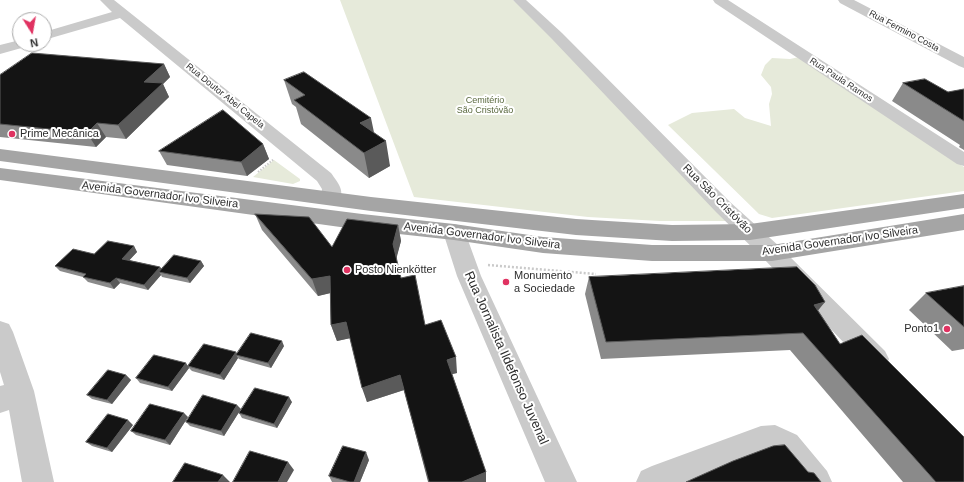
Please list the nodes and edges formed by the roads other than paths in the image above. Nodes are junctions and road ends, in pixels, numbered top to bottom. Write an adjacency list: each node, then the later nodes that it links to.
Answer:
1 (106, 0): 5 (street, Rua Doutor Abel Capela)
2 (519, 0): 18 (street, Rua São Cristóvão)
3 (719, 0): 11 (street, Rua Paula Ramos)
4 (844, 0): 9 (street, Rua Fermino Costa)
5 (122, 12): 6 (street); 14 (street, Rua Doutor Abel Capela)
6 (52, 34)
7 (12, 46): 8 (street)
8 (0, 50)
9 (964, 63)
10 (0, 155): 14 (main road, Avenida Governador Ivo Silveira)
11 (964, 160)
12 (0, 174): 14 (main road, Avenida Governador Ivo Silveira)
13 (964, 201): 16 (main road, Avenida Governador Ivo Silveira)
14 (326, 207): 17 (main road, Avenida Governador Ivo Silveira); 18 (main road, Avenida Governador Ivo Silveira)
15 (964, 222): 19 (main road, Avenida Governador Ivo Silveira)
16 (813, 224): 18 (main road, Avenida Governador Ivo Silveira); 19 (main road)
17 (454, 232): 20 (main road, Avenida Governador Ivo Silveira); 25 (street, Rua Jornalista Ildefonso Juvenal)
18 (750, 232): 20 (street, Rua São Cristóvão)
19 (831, 244): 20 (main road, Avenida Governador Ivo Silveira)
20 (772, 253): 22 (street, Rua São Cristóvão)
21 (0, 333): 23 (street)
22 (892, 376)
23 (10, 396): 24 (street)
24 (38, 482)
25 (561, 482)
26 (652, 482): 27 (street)
27 (816, 482)

